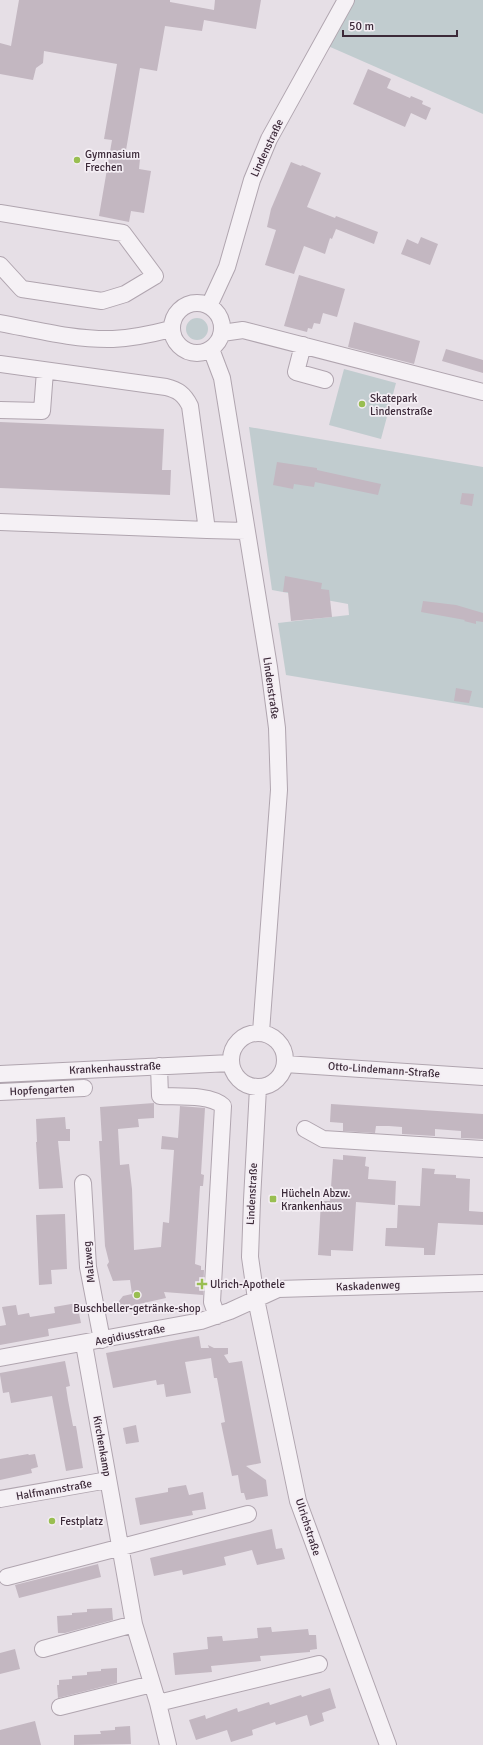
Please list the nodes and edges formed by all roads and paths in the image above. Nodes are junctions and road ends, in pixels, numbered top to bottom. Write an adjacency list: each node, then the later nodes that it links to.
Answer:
1 (346, 0): 4 (street, Lindenstraße)
2 (0, 213): 3 (street)
3 (0, 266)
4 (209, 306): 6 (street); 7 (street)
5 (0, 323): 6 (street)
6 (171, 329): 9 (street)
7 (222, 333): 8 (street); 9 (street)
8 (303, 345): 12 (street); 13 (street)
9 (211, 349): 17 (street, Lindenstraße)
10 (0, 364): 11 (street)
11 (45, 371): 14 (street); 16 (street)
12 (325, 380)
13 (483, 392)
14 (0, 410)
15 (0, 522): 16 (street)
16 (207, 530): 17 (street)
17 (246, 531): 18 (street, Lindenstraße)
18 (261, 1032): 19 (street); 20 (street)
19 (231, 1063): 21 (street, Krankenhausstraße); 25 (street)
20 (285, 1064): 23 (street, Otto-Lindemann-Straße); 25 (street)
21 (159, 1066): 22 (street, Krankenhausstraße); 32 (street)
22 (0, 1074)
23 (483, 1077)
24 (84, 1088): 26 (street, Hopfengarten)
25 (258, 1088): 31 (street, Lindenstraße)
26 (0, 1092)
27 (305, 1129): 28 (street)
28 (483, 1148)
29 (83, 1183): 33 (street, Malzweg)
30 (483, 1283): 31 (street, Kaskadenweg)
31 (256, 1299): 32 (street, Aegidiusstraße); 48 (street, Ulrichstraße)
32 (217, 1316): 33 (street, Aegidiusstraße)
33 (102, 1340): 34 (street, Aegidiusstraße)
34 (84, 1344): 35 (street, Aegidiusstraße); 36 (street, Kirchenkamp)
35 (0, 1358)
36 (108, 1480): 37 (street, Halfmannstraße); 39 (street, Kirchenkamp)
37 (0, 1499)
38 (248, 1514): 39 (street)
39 (120, 1548): 40 (street); 41 (street, Kirchenkamp)
40 (7, 1577)
41 (134, 1624): 42 (street); 44 (street, Kirchenkamp)
42 (43, 1649)
43 (319, 1664): 45 (street)
44 (152, 1684): 45 (street, Kirchenkamp); 46 (street)
45 (158, 1703): 47 (street, Kirchenkamp)
46 (60, 1707)
47 (163, 1744)
48 (388, 1745)

